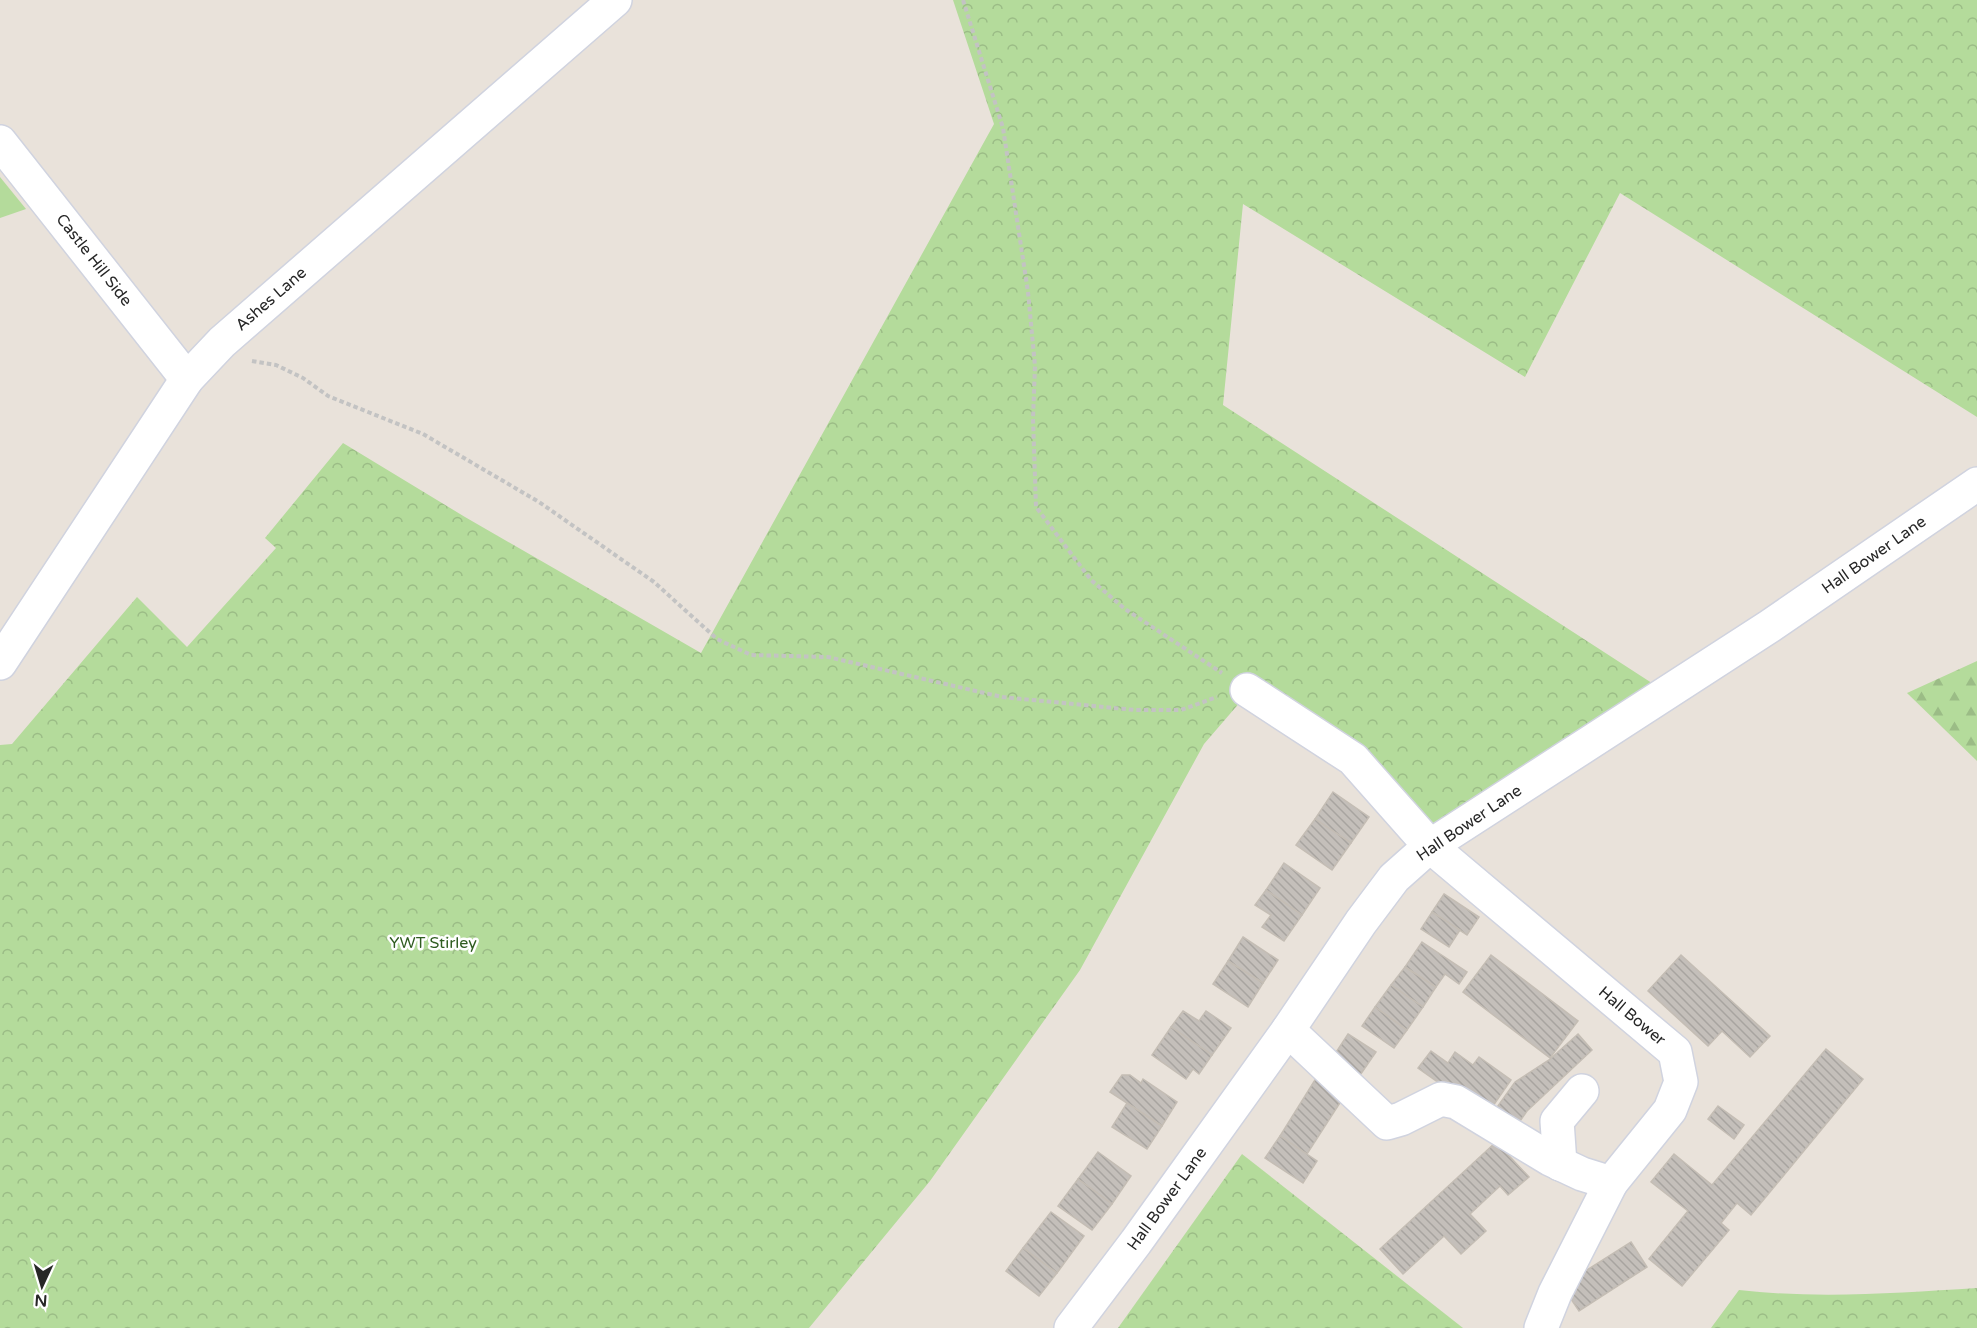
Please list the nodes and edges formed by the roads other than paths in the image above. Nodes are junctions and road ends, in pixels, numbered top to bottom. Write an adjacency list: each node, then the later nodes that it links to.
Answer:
1 (615, 0): 3 (street, Ashes Lane)
2 (0, 142): 3 (street, Castle Hill Side)
3 (188, 379): 5 (street, Ashes Lane)
4 (1977, 484): 7 (street, Hall Bower Lane)
5 (0, 663)
6 (1247, 690): 7 (street, Hall Bower)
7 (1430, 846): 8 (street, Hall Bower Lane); 11 (street, Hall Bower)
8 (1288, 1030): 10 (street); 12 (street, Hall Bower Lane)
9 (1582, 1091): 10 (street)
10 (1560, 1164): 11 (street)
11 (1611, 1183): 13 (street, Hall Bower)
12 (1071, 1328)
13 (1541, 1328)

